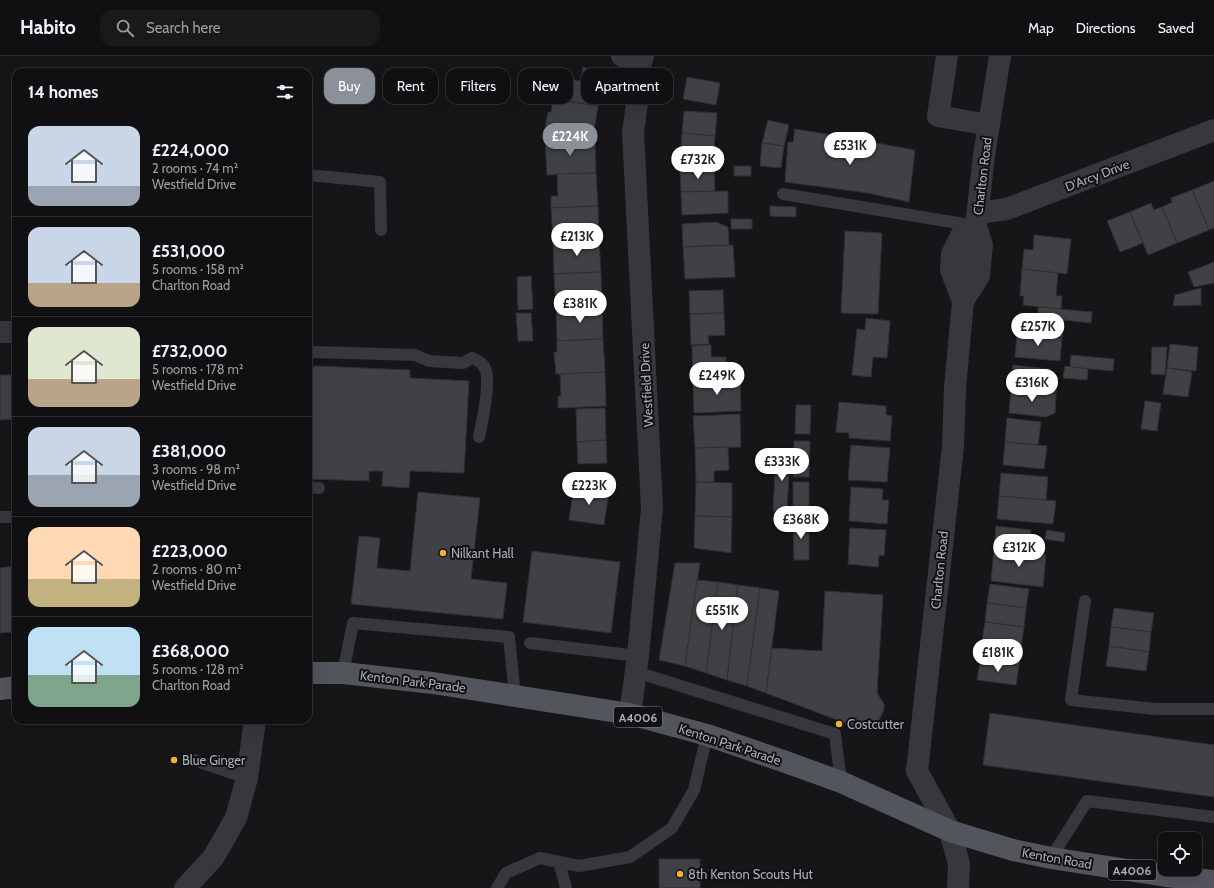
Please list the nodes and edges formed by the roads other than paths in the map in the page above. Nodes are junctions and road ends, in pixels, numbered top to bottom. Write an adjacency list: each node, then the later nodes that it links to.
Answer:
1 (947, 56): 4 (street, Charlton Road)
2 (1000, 56): 4 (street, Charlton Road)
3 (635, 60): 19 (street, Westfield Drive)
4 (989, 125): 8 (street, Charlton Road)
5 (1214, 126): 8 (street, D'Arcy Drive)
6 (312, 175): 9 (lane)
7 (784, 194): 8 (lane)
8 (977, 220): 10 (street, Charlton Road); 10 (street, Charlton Road)
9 (381, 230)
10 (963, 301): 33 (street, Charlton Road)
11 (0, 332): 12 (street)
12 (12, 332)
13 (312, 353): 14 (lane)
14 (479, 437)
15 (0, 517): 16 (lane)
16 (12, 517)
17 (1085, 602): 25 (lane)
18 (530, 643): 19 (lane)
19 (637, 664): 26 (street, Westfield Drive); 31 (lane)
20 (312, 673): 21 (main road, Kenton Park Parade / A4006)
21 (343, 673): 24 (main road, Kenton Park Parade / A4006); 24 (lane)
22 (12, 688): 23 (main road)
23 (0, 689)
24 (514, 696): 26 (main road, Kenton Park Parade / A4006)
25 (1214, 709)
26 (630, 714): 28 (main road, Kenton Park Parade / A4006)
27 (254, 724): 30 (street)
28 (707, 735): 31 (main road, Kenton Park Parade / A4006); 35 (lane)
29 (194, 760): 30 (lane)
30 (247, 778): 37 (street)
31 (841, 782): 33 (main road, Kenton Park Parade / A4006)
32 (1214, 817): 34 (lane)
33 (950, 830): 34 (main road, Kenton Road / A4006); 40 (street, Charlton Road)
34 (1051, 858): 36 (main road, Kenton Road / A4006)
35 (559, 862): 38 (lane); 39 (lane)
36 (1214, 881)
37 (185, 888)
38 (497, 888)
39 (566, 888)
40 (958, 888)

